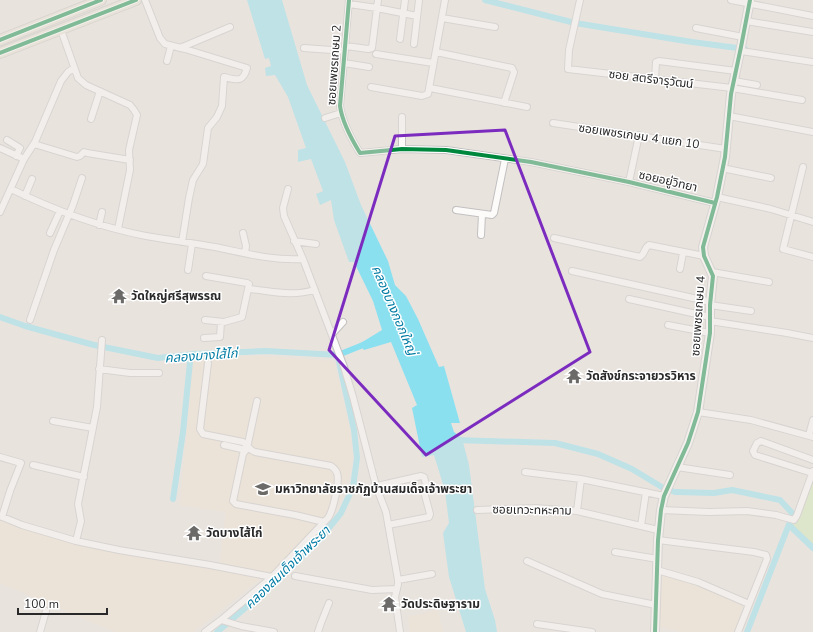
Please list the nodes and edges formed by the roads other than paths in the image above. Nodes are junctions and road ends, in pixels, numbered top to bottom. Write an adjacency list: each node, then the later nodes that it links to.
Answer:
1 (136, 0): 13 (main road)
2 (144, 0): 28 (street)
3 (378, 0): 12 (street)
4 (405, 0): 14 (street)
5 (419, 0): 15 (street)
6 (445, 0): 17 (street)
7 (580, 0): 43 (street, ซอย สตรีจารุวัฒน์)
8 (731, 0): 11 (street)
9 (100, 1): 13 (main road); 26 (main road)
10 (349, 2): 12 (street); 31 (street, ซอยเพชรเกษม 2)
11 (749, 2): 16 (street); 18 (street)
12 (377, 8): 14 (street); 31 (street)
13 (102, 13): 22 (main road)
14 (404, 13): 15 (street); 25 (street)
15 (417, 16): 27 (street)
16 (813, 16)
17 (442, 18): 20 (street); 33 (street)
18 (746, 21): 23 (street); 24 (street)
19 (230, 27): 29 (street)
20 (495, 27)
21 (696, 28): 24 (street)
22 (61, 30): 34 (main road); 41 (street)
23 (813, 32)
24 (743, 37): 32 (street)
25 (400, 39)
26 (0, 40)
27 (414, 44)
28 (171, 46): 29 (street); 36 (street)
29 (180, 48): 95 (street)
30 (304, 48): 31 (street)
31 (345, 49): 39 (street, ซอยเพชรเกษม 2)
32 (741, 50): 37 (street); 42 (street)
33 (436, 52): 38 (street); 50 (street)
34 (0, 53)
35 (376, 54): 38 (street)
36 (167, 61)
37 (813, 62)
38 (433, 63): 47 (street)
39 (344, 64): 40 (street); 52 (street, ซอยเพชรเกษม 2)
40 (368, 67)
41 (74, 68): 48 (street); 61 (street)
42 (736, 71): 43 (street); 44 (street)
43 (655, 80): 44 (street, ซอย สตรีจารุวัฒน์)
44 (733, 85): 45 (street); 49 (street); 53 (street)
45 (757, 85)
46 (371, 87): 47 (street)
47 (430, 88): 50 (street)
48 (100, 91): 56 (street); 69 (street)
49 (802, 100)
50 (504, 103): 51 (street)
51 (527, 107)
52 (341, 112): 55 (street); 65 (street, ซอยเพชรเกษม 2)
53 (729, 116): 58 (street); 64 (street)
54 (402, 117): 63 (street)
55 (325, 118)
56 (91, 119)
57 (553, 123): 59 (street, ซอยเพชรเกษม 4 แยก 10)
58 (813, 132)
59 (639, 135): 64 (street, ซอยเพชรเกษม 4 แยก 10); 75 (street)
60 (7, 140): 66 (street)
61 (34, 144): 68 (street); 69 (street)
62 (0, 148): 66 (street)
63 (402, 149): 65 (street, ซอยอยู่วิทยา); 67 (street, ซอยอยู่วิทยา)
64 (726, 149): 71 (street)
65 (359, 152)
66 (16, 156): 68 (street)
67 (505, 159): 75 (street, ซอยอยู่วิทยา); 85 (street)
68 (24, 160): 76 (street)
69 (130, 160): 89 (street)
70 (803, 167): 86 (street)
71 (722, 168): 73 (street); 79 (street)
72 (82, 178): 84 (street)
73 (771, 178)
74 (32, 179): 78 (street)
75 (629, 182): 79 (street, ซอยอยู่วิทยา)
76 (12, 189): 78 (street); 82 (street)
77 (288, 189): 94 (street)
78 (26, 196): 81 (street)
79 (716, 200): 86 (street, ซอยอยู่วิทยา); 100 (street)
80 (456, 210): 85 (street)
81 (60, 211): 84 (street); 90 (street)
82 (0, 212)
83 (102, 212): 88 (street)
84 (69, 214): 88 (street); 115 (street)
85 (482, 214): 92 (street)
86 (791, 215): 87 (street, ซอยอยู่วิทยา); 101 (street)
87 (813, 222)
88 (99, 225): 89 (street)
89 (118, 229): 95 (street)
90 (50, 233)
91 (243, 233): 98 (street)
92 (481, 234)
93 (554, 238): 99 (street)
94 (294, 241): 97 (street); 102 (street)
95 (182, 242): 96 (street)
96 (192, 244): 98 (street); 104 (street)
97 (316, 244)
98 (245, 253): 102 (street)
99 (683, 253): 100 (street); 103 (street)
100 (704, 256): 106 (street, ซอยเพชรเกษม 4)
101 (813, 257)
102 (303, 259): 110 (street)
103 (680, 269)
104 (188, 270)
105 (572, 271): 112 (street)
106 (712, 272): 108 (street); 112 (street, ซอยเพชรเกษม 4)
107 (206, 276): 109 (street)
108 (769, 282)
109 (248, 289): 110 (street); 117 (street)
110 (314, 290): 121 (street)
111 (629, 300): 114 (street)
112 (710, 303): 113 (street); 114 (street, ซอยเพชรเกษม 4)
113 (751, 311)
114 (710, 319): 120 (street, ซอยเพชรเกษม 4); 123 (street)
115 (30, 320)
116 (204, 320): 117 (street)
117 (220, 322): 122 (street)
118 (342, 322): 121 (street)
119 (668, 325): 120 (street)
120 (710, 333): 129 (street, ซอยเพชรเกษม 4)
121 (332, 334): 145 (street)
122 (204, 338)
123 (813, 338)
124 (102, 344): 126 (street)
125 (208, 363): 135 (street)
126 (99, 368): 127 (street); 132 (street)
127 (159, 373)
128 (257, 401): 135 (street)
129 (698, 412): 133 (street); 139 (street, ซอยเพชรเกษม 4)
130 (813, 420): 133 (street)
131 (53, 422): 132 (street)
132 (93, 428): 143 (street)
133 (811, 436)
134 (224, 445): 135 (street)
135 (247, 448): 152 (street); 152 (street)
136 (0, 457): 151 (street)
137 (813, 460): 141 (street)
138 (33, 465): 143 (street)
139 (677, 467): 142 (street); 146 (street, ซอยเพชรเกษม 4)
140 (525, 472): 144 (street)
141 (812, 472): 149 (street)
142 (730, 475)
143 (84, 477): 157 (street)
144 (581, 479): 147 (street); 150 (street)
145 (377, 486): 153 (street); 153 (street)
146 (667, 490): 147 (street); 149 (street, ซอยเพชรเกษม 4)
147 (646, 492): 154 (street)
148 (477, 510): 150 (street, ซอยเทวะทหะคาม)
149 (661, 510): 155 (street, ซอยเพชรเกษม 4)
150 (577, 511): 154 (street, ซอยเทวะทหะคาม)
151 (1, 516): 157 (street)
152 (324, 522): 164 (street)
153 (388, 525): 165 (street)
154 (641, 526): 155 (street, ซอยเทวะทหะคาม)
155 (658, 530): 156 (street, ซอยเพชรเกษม 4)
156 (658, 540): 159 (street, ซอยเพชรเกษม 4); 168 (street)
157 (76, 541): 164 (street)
158 (615, 552): 159 (street)
159 (658, 559): 161 (street, ซอยเพชรเกษม 4)
160 (527, 561): 169 (street)
161 (658, 570): 168 (street); 169 (street, ซอยเพชรเกษม 4)
162 (432, 574): 165 (street)
163 (295, 576): 166 (street)
164 (272, 577): 171 (street)
165 (398, 580): 166 (street)
166 (396, 589): 177 (street)
167 (329, 603): 176 (street)
168 (749, 604): 180 (street)
169 (656, 605): 179 (street, ซอยเพชรเกษม 4)
170 (46, 611): 173 (street)
171 (226, 622): 174 (street); 175 (street)
172 (537, 624): 178 (street)
173 (40, 632)
174 (204, 632)
175 (274, 632)
176 (318, 632)
177 (400, 632)
178 (592, 632)
179 (655, 632)
180 (738, 632)

